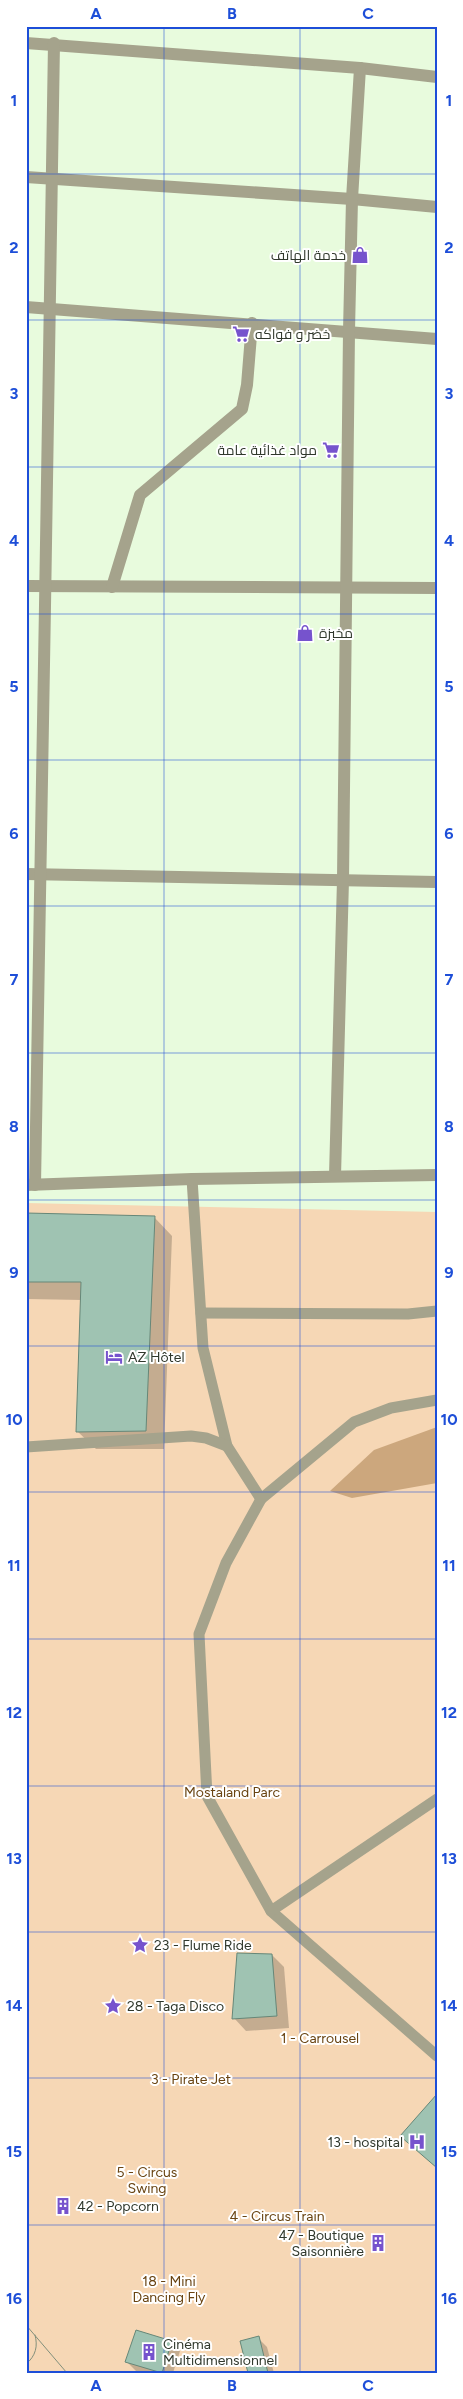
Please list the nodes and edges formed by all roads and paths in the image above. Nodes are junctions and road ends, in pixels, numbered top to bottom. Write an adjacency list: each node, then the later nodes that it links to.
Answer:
1 (26, 42): 2 (street)
2 (54, 43): 3 (street); 6 (street)
3 (360, 68): 4 (street); 7 (street)
4 (437, 77)
5 (26, 177): 6 (street)
6 (52, 178): 7 (street); 10 (street)
7 (352, 199): 8 (street); 12 (street)
8 (437, 208)
9 (26, 307): 10 (street)
10 (49, 308): 11 (street); 17 (street)
11 (252, 323): 12 (street); 15 (street)
12 (349, 331): 13 (street); 16 (street)
13 (437, 339)
14 (26, 586): 17 (street)
15 (112, 586): 16 (street); 17 (street)
16 (347, 586): 18 (street); 21 (street)
17 (46, 587): 20 (street)
18 (437, 588)
19 (26, 874): 20 (street)
20 (42, 875): 21 (street); 26 (street)
21 (343, 880): 22 (street); 24 (street)
22 (437, 882)
23 (437, 1175): 24 (street)
24 (335, 1176): 25 (street)
25 (192, 1179): 26 (street); 28 (lane)
26 (31, 1185)
27 (437, 1311): 28 (lane)
28 (201, 1313): 30 (lane)
29 (437, 1400): 32 (lane)
30 (227, 1446): 31 (lane); 32 (lane)
31 (26, 1447)
32 (261, 1499): 34 (lane)
33 (437, 1799): 34 (lane)
34 (271, 1911): 35 (lane)
35 (437, 2056)

